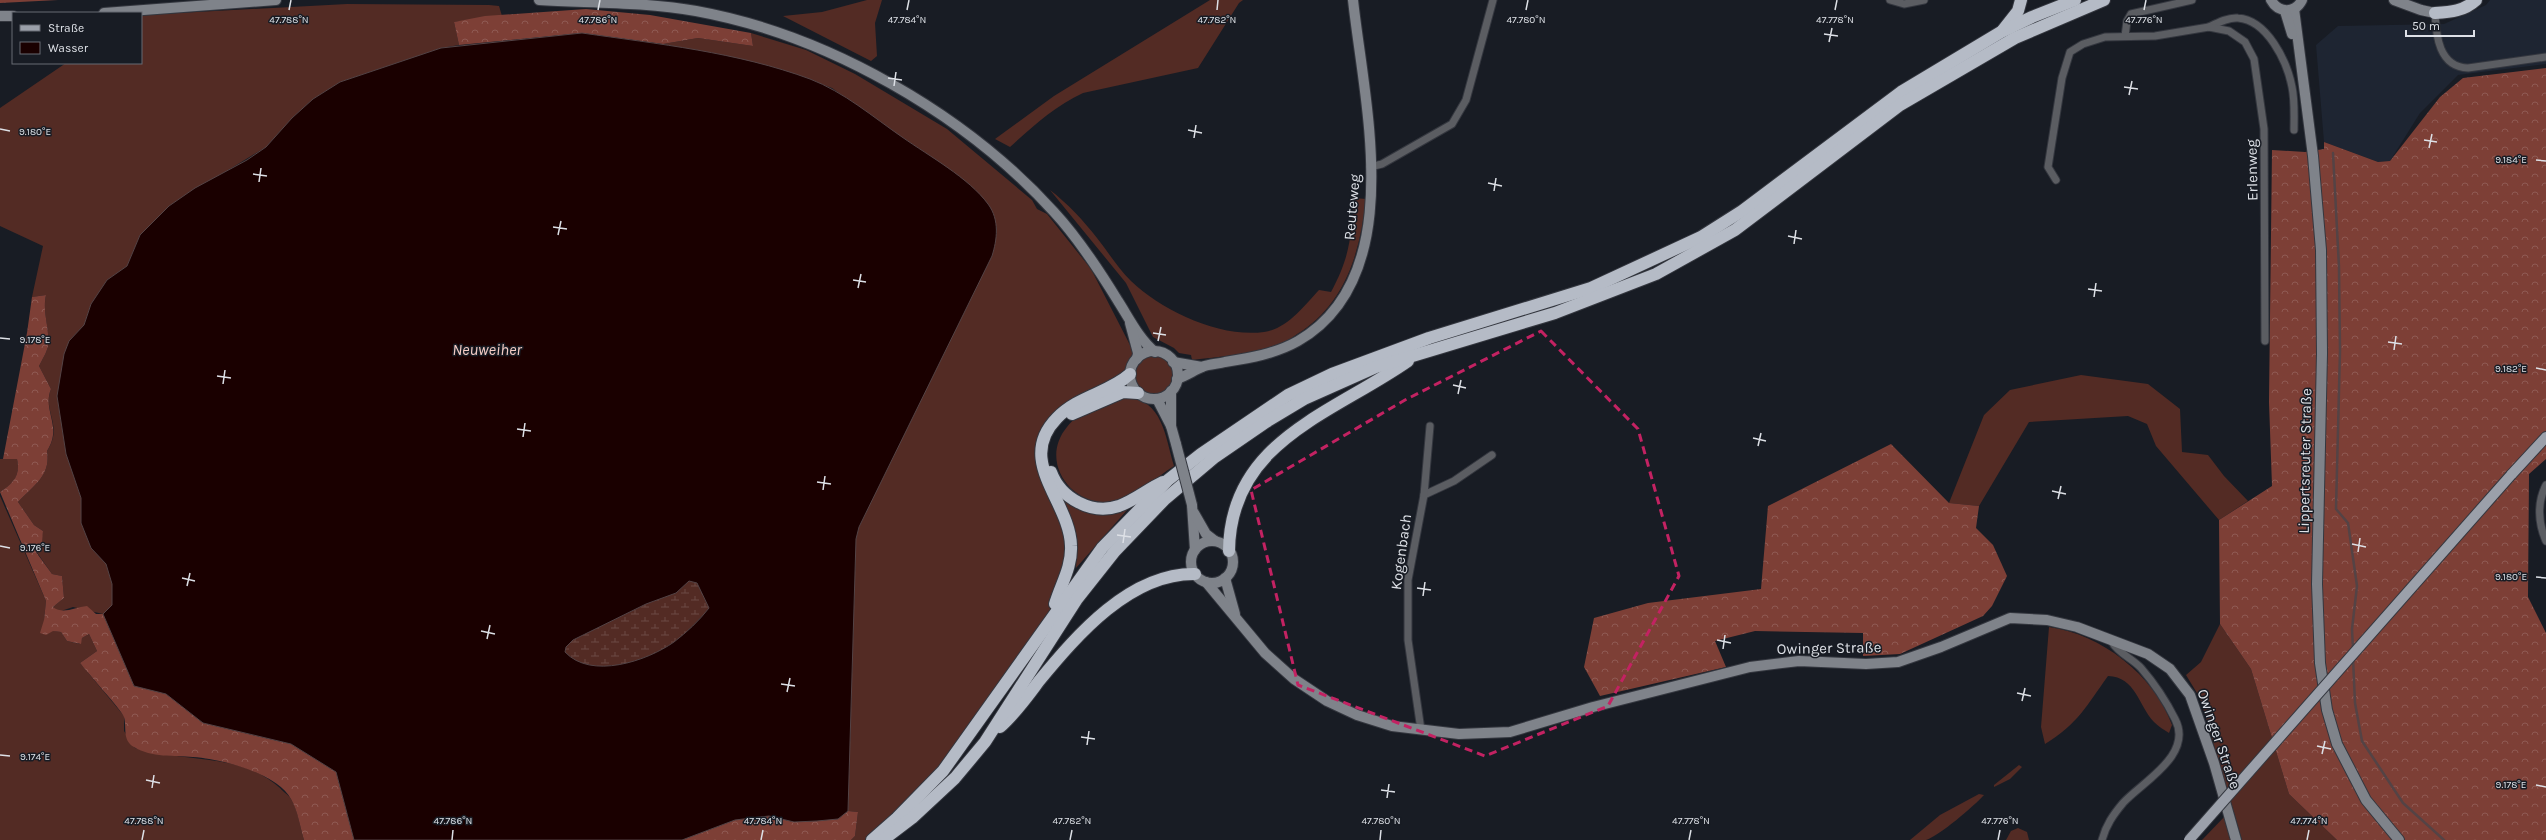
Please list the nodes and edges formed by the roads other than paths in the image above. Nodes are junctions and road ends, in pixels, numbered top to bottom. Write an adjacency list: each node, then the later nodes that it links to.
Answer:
1 (276, 0): 16 (street)
2 (539, 0): 27 (street)
3 (1353, 0): 25 (street, Reuteweg)
4 (1493, 0): 25 (street)
5 (1890, 0): 6 (street)
6 (1924, 0)
7 (2021, 0): 21 (highway)
8 (2073, 0): 21 (highway)
9 (2104, 0): 30 (highway)
10 (2192, 0): 22 (street)
11 (2271, 0): 15 (street)
12 (2302, 0): 15 (street)
13 (2394, 0): 17 (street)
14 (2476, 0): 17 (highway)
15 (2290, 10): 64 (street, Lippertsreuter Straße)
16 (117, 12)
17 (2435, 13): 23 (street)
18 (0, 16): 19 (street)
19 (12, 16)
20 (2209, 27): 22 (street, Erlenweg); 24 (street, Erlenweg); 28 (street, Erlenweg)
21 (2001, 32): 43 (highway)
22 (2125, 36): 26 (street, Erlenweg)
23 (2546, 57)
24 (2294, 130)
25 (1370, 167): 33 (street, Reuteweg)
26 (2056, 180)
27 (1130, 321): 29 (street); 31 (street)
28 (2264, 341)
29 (1156, 352): 31 (street); 32 (street)
30 (1420, 353): 50 (highway); 58 (highway)
31 (1137, 359): 34 (street)
32 (1173, 362): 33 (street, Reuteweg); 35 (street)
33 (1202, 367): 35 (street, Reuteweg)
34 (1130, 374): 37 (street); 54 (highway)
35 (1177, 379): 36 (street)
36 (1171, 391): 38 (street); 39 (street)
37 (1138, 393): 38 (street); 43 (highway)
38 (1157, 399): 39 (street)
39 (1172, 426): 46 (street, bridge)
40 (1430, 426): 45 (street, Kogenbach)
41 (2546, 437): 62 (main road, bridge)
42 (1492, 455): 45 (street)
43 (1168, 480): 54 (highway)
44 (2546, 484): 48 (street)
45 (1424, 495): 57 (street, Kogenbach)
46 (1193, 509): 47 (street); 49 (street)
47 (1215, 541): 49 (street); 50 (street)
48 (2546, 541)
49 (1195, 550): 51 (street)
50 (1230, 551): 52 (street)
51 (1195, 574): 53 (street); 58 (highway)
52 (1225, 578): 53 (street); 55 (street, Owinger Straße)
53 (1206, 582): 55 (street, Owinger Straße)
54 (1052, 615): 59 (highway)
55 (1236, 618): 57 (street, Owinger Straße)
56 (2110, 638): 57 (street, Owinger Straße); 61 (street); 63 (street, Owinger Straße)
57 (1422, 730)
58 (985, 742): 60 (highway)
59 (872, 840)
60 (883, 840)
61 (2102, 840)
62 (2189, 840)
63 (2236, 840)
64 (2399, 840)

